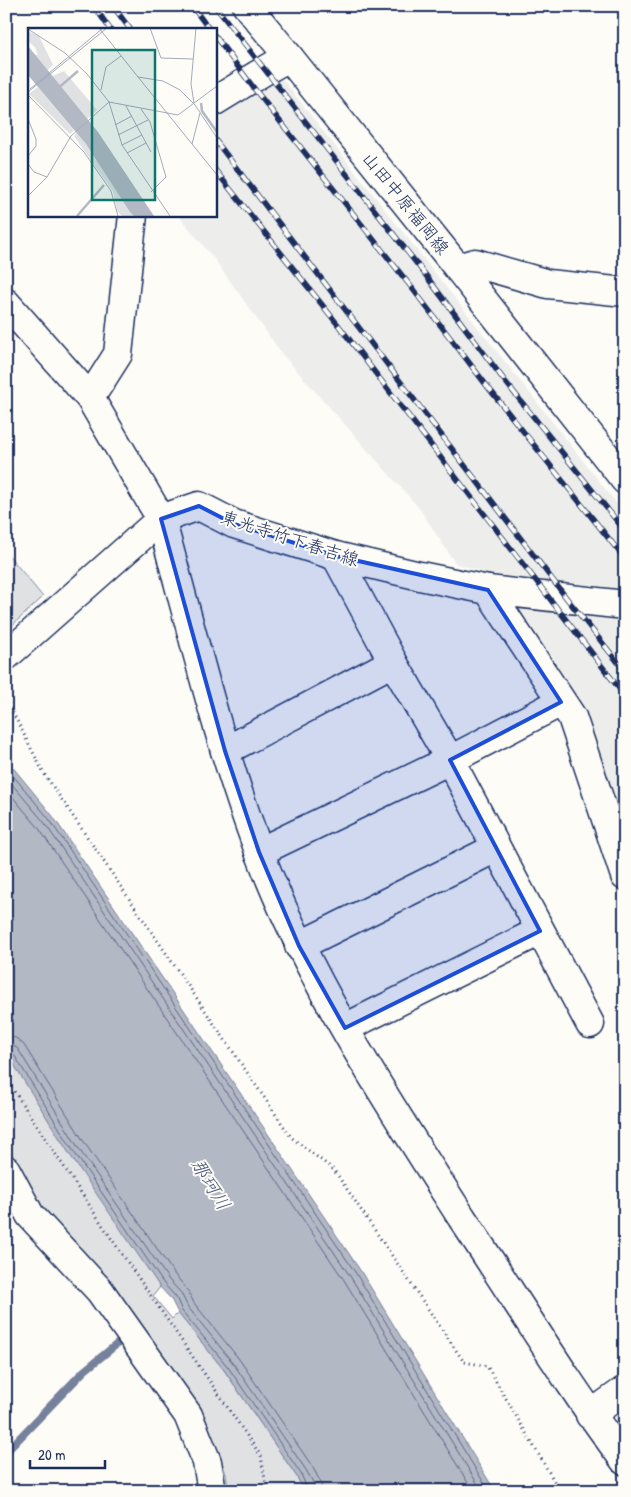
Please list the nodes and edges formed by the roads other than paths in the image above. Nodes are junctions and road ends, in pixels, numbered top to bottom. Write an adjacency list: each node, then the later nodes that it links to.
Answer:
1 (247, 6): 2 (street, 山田中原福岡線)
2 (289, 57): 3 (street); 5 (street, 山田中原福岡線)
3 (216, 100)
4 (133, 216): 8 (street)
5 (458, 268): 6 (street, 山田中原福岡線); 9 (street)
6 (625, 292)
7 (6, 303): 8 (street)
8 (90, 398): 10 (street)
9 (625, 480)
10 (161, 519): 11 (street, 東光寺竹下春吉線); 14 (street); 17 (street)
11 (336, 556): 12 (street, 東光寺竹下春吉線); 15 (street)
12 (488, 590): 13 (street, 東光寺竹下春吉線); 16 (street)
13 (625, 605)
14 (10, 652)
15 (393, 662): 17 (street); 18 (street)
16 (561, 702): 18 (street); 21 (street)
17 (225, 751): 20 (street)
18 (450, 760): 19 (street); 20 (street)
19 (496, 848): 22 (street); 23 (street)
20 (259, 852): 23 (street)
21 (625, 876)
22 (540, 931): 24 (street); 25 (street)
23 (299, 946): 25 (street)
24 (590, 1024)
25 (345, 1028): 28 (street)
26 (6, 1170): 30 (street)
27 (625, 1390): 28 (street)
28 (590, 1415): 29 (street)
29 (625, 1461)
30 (212, 1491)

